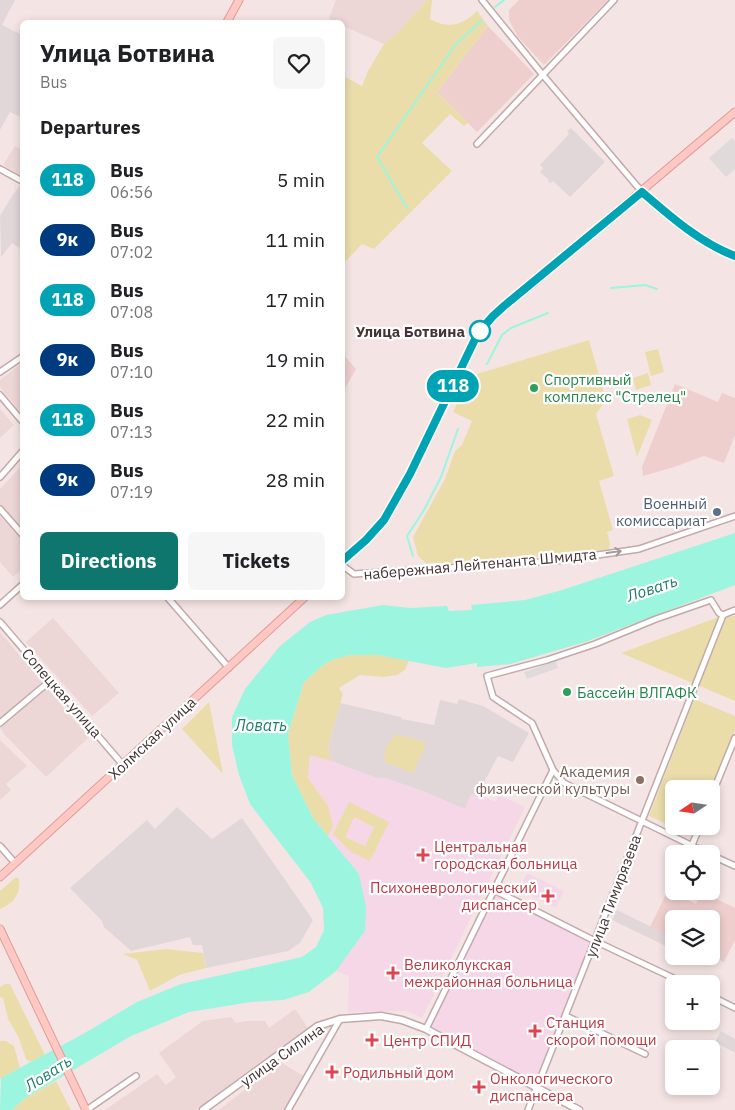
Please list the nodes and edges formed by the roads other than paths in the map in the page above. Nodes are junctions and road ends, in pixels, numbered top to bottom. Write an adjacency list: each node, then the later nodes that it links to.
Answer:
1 (239, 0): 4 (main road)
2 (482, 0): 5 (street)
3 (614, 0): 5 (street)
4 (228, 20)
5 (542, 74): 7 (street); 10 (street)
6 (735, 112): 10 (main road)
7 (476, 144)
8 (0, 169): 9 (street)
9 (20, 181)
10 (642, 192): 11 (street); 21 (main road)
11 (735, 256)
12 (20, 358): 13 (street)
13 (0, 372)
14 (0, 395): 15 (street)
15 (20, 419)
16 (20, 454): 17 (street)
17 (0, 478)
18 (0, 509): 20 (street)
19 (735, 516): 22 (street, набережная Лейтенанта Шмидта, one-way to 19)
20 (20, 532)
21 (345, 560)
22 (345, 566)
23 (20, 587): 26 (street)
24 (170, 600): 30 (street)
25 (302, 600): 30 (main road, Холмская улица)
26 (0, 605)
27 (735, 610): 28 (street)
28 (723, 615): 35 (street); 37 (street, улица Тимирязева)
29 (0, 622): 31 (street, Сопецкая улица)
30 (229, 668): 34 (main road, Холмская улица)
31 (51, 680): 32 (street); 34 (street, Сопецкая улица)
32 (0, 723)
33 (735, 738): 36 (street)
34 (123, 765): 42 (main road, Холмская улица)
35 (553, 770): 37 (street); 45 (street)
36 (718, 780)
37 (642, 822): 39 (street); 47 (street, улица Тимирязева)
38 (696, 835): 39 (street)
39 (692, 845)
40 (0, 846): 42 (street)
41 (720, 859): 43 (street)
42 (15, 863): 44 (main road, Холмская улица)
43 (735, 866)
44 (0, 877)
45 (494, 890): 47 (street); 53 (street)
46 (0, 929): 57 (main road)
47 (595, 941): 48 (street); 51 (street, улица Тимирязева)
48 (667, 975)
49 (720, 1000): 50 (street)
50 (735, 1008)
51 (566, 1016): 54 (street); 56 (street, улица Тимирязева)
52 (340, 1018): 53 (street, улица Силина); 58 (street, улица Силина); 59 (street)
53 (426, 1029): 56 (street, улица Силина)
54 (645, 1054)
55 (136, 1076): 57 (street)
56 (537, 1088): 60 (street, улица Тимирязева); 61 (street, улица Силина)
57 (87, 1110)
58 (203, 1110)
59 (288, 1110)
60 (528, 1110)
61 (579, 1110)

